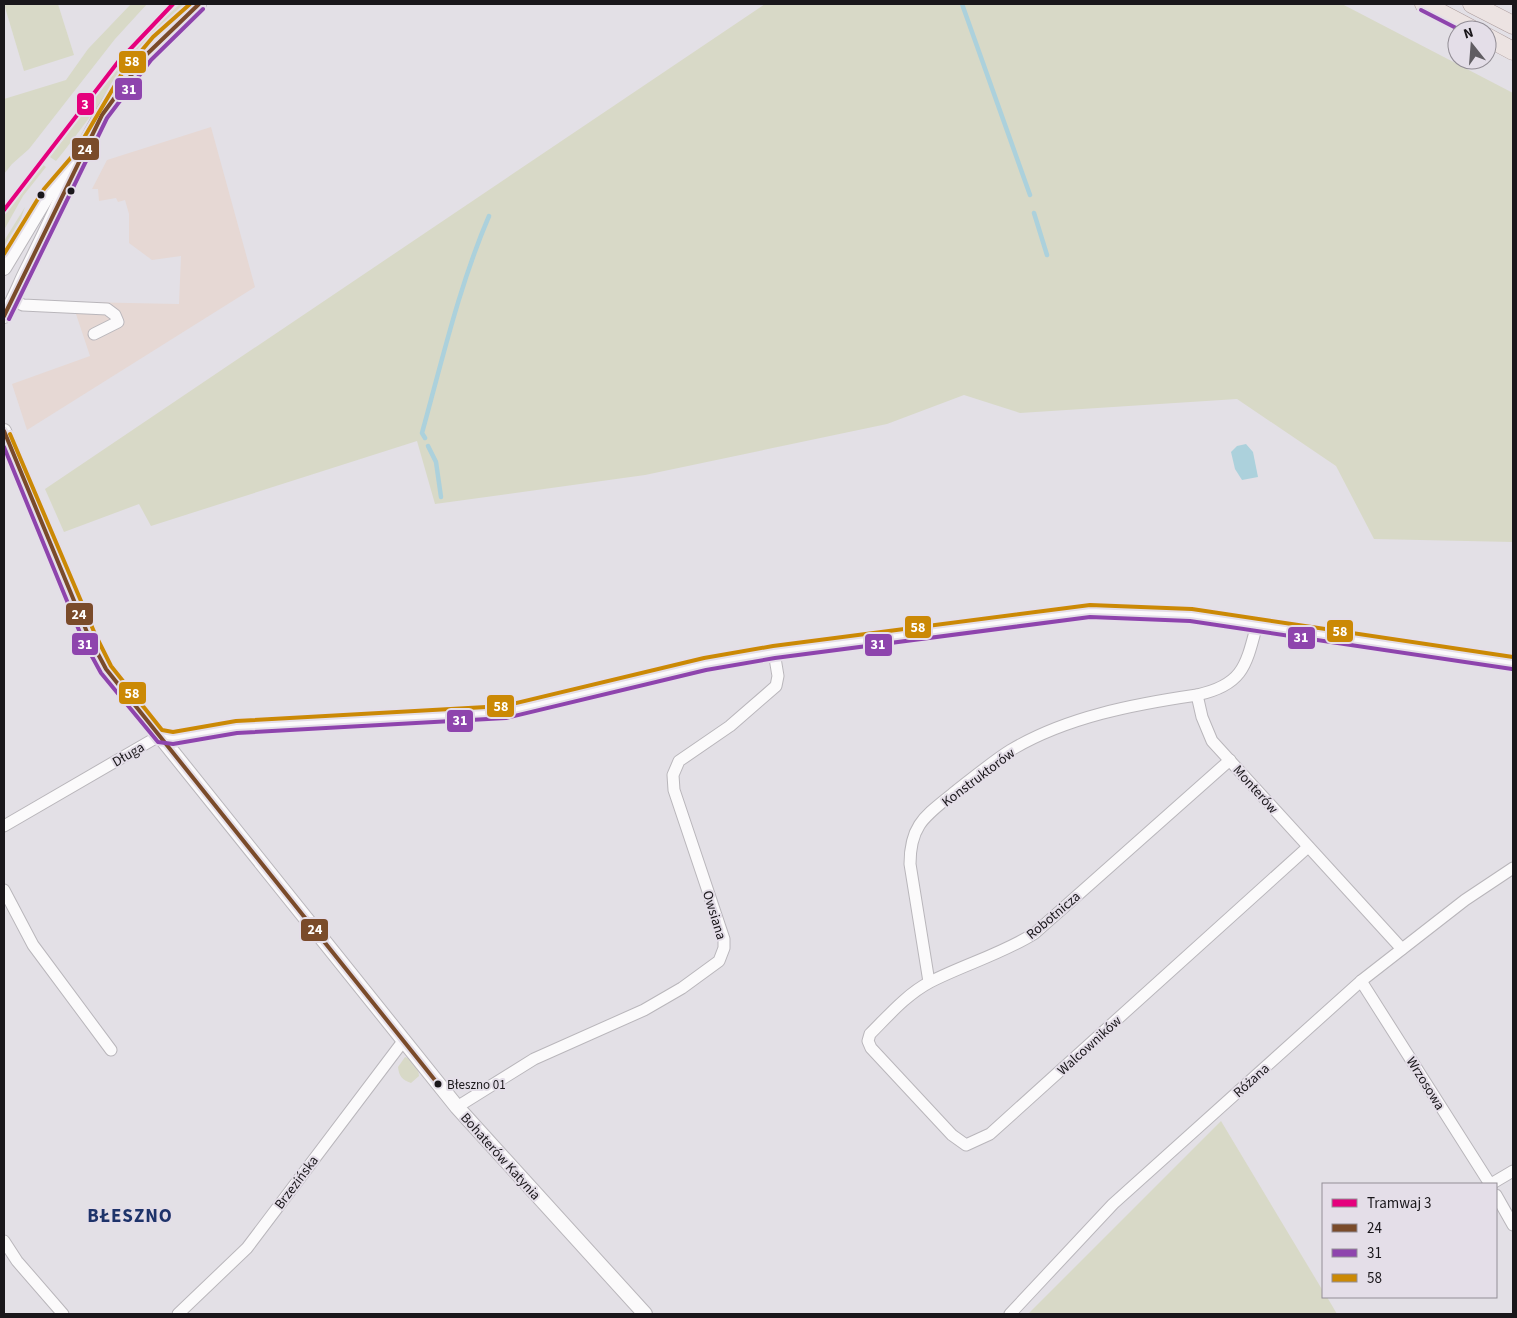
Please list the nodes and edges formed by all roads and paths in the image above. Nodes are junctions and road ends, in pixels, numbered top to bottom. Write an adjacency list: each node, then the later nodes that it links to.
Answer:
1 (200, 4): 8 (street)
2 (1424, 4): 4 (main road)
3 (1472, 4): 5 (main road)
4 (1454, 20)
5 (1513, 25)
6 (1497, 42): 7 (main road)
7 (1513, 51)
8 (80, 157): 9 (street); 11 (street)
9 (8, 259): 10 (street)
10 (4, 268)
11 (12, 300): 12 (street); 13 (street)
12 (4, 316)
13 (94, 334)
14 (5, 436): 19 (street, Bohaterów Katynia)
15 (1257, 624): 16 (street, Długa); 17 (street, Długa); 18 (street)
16 (774, 652): 19 (street, Długa); 31 (street, Owsiana)
17 (1513, 663)
18 (1197, 695): 20 (street, Monterów); 27 (street, Konstruktorów)
19 (159, 736): 21 (street, Długa); 28 (street, Bohaterów Katynia)
20 (1230, 760): 22 (street, Monterów); 27 (street, Robotnicza)
21 (4, 826)
22 (1308, 847): 25 (street, Monterów); 29 (street, Walcowników)
23 (1513, 868): 25 (street, Różana)
24 (4, 890): 30 (street)
25 (1402, 949): 26 (street, Różana)
26 (1361, 981): 33 (street, Wrzosowa); 41 (street, Różana)
27 (929, 982): 29 (street, Robotnicza)
28 (404, 1040): 31 (street, Bohaterów Katynia); 39 (street, Brzezińska)
29 (871, 1048)
30 (111, 1050)
31 (457, 1107): 40 (street, Bohaterów Katynia)
32 (1513, 1171): 34 (street)
33 (1489, 1183)
34 (1492, 1183)
35 (1497, 1196): 36 (street)
36 (1513, 1225)
37 (4, 1241): 38 (street)
38 (63, 1314)
39 (178, 1314)
40 (646, 1314)
41 (1010, 1314)

